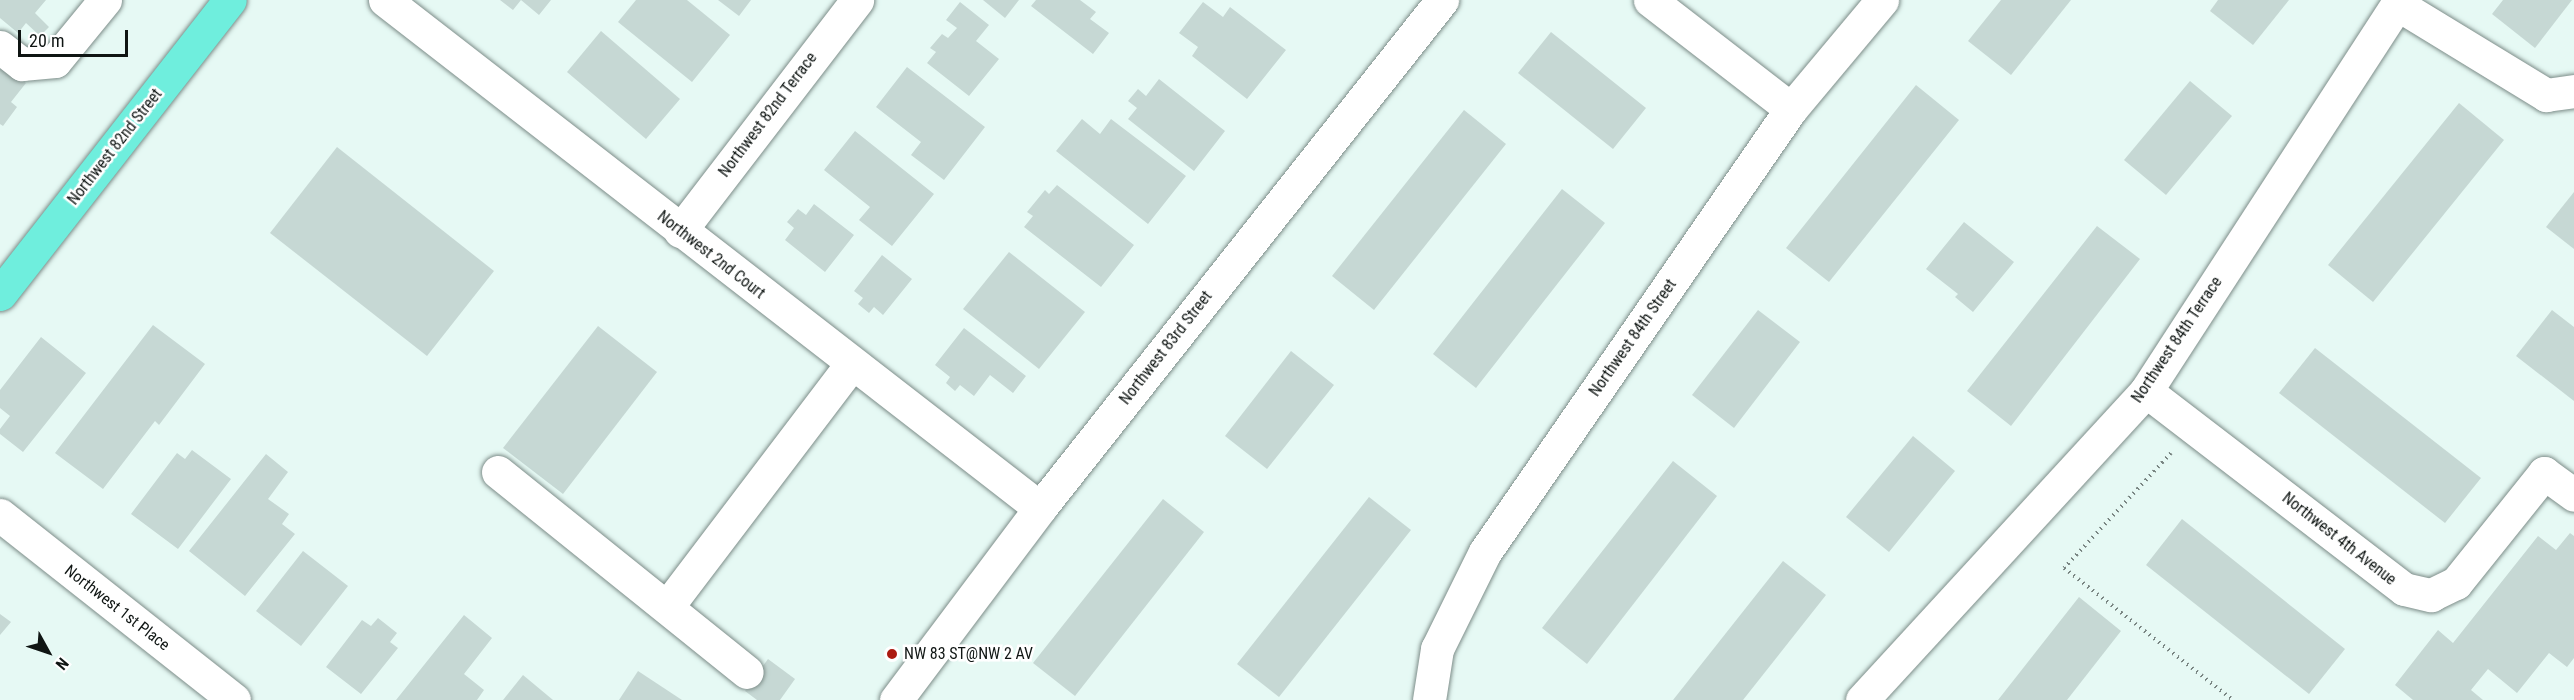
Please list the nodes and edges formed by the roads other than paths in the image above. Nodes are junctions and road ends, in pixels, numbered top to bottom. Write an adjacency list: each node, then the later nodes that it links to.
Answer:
1 (105, 0): 9 (street)
2 (230, 0): 13 (main road, Northwest 82nd Street)
3 (385, 0): 12 (street, Northwest 2nd Court)
4 (857, 0): 12 (street, Northwest 82nd Terrace)
5 (1442, 0): 18 (street, Northwest 83rd Street)
6 (1650, 0): 11 (street)
7 (1882, 0): 11 (street, Northwest 84th Street)
8 (2398, 2): 10 (street); 15 (street, Northwest 84th Terrace)
9 (0, 46)
10 (2574, 91)
11 (1791, 108): 24 (street, Northwest 84th Street)
12 (680, 231): 14 (street, Northwest 2nd Court)
13 (0, 294)
14 (852, 363): 18 (street, Northwest 2nd Court); 20 (street)
15 (2146, 391): 17 (street, Northwest 4th Avenue); 25 (street, Northwest 84th Terrace)
16 (498, 472): 20 (street)
17 (2574, 495)
18 (1040, 508): 23 (street, Northwest 83rd Street)
19 (0, 516): 22 (street, Northwest 1st Place)
20 (667, 607): 21 (street)
21 (747, 672)
22 (234, 700)
23 (896, 700)
24 (1429, 700)
25 (1862, 700)

